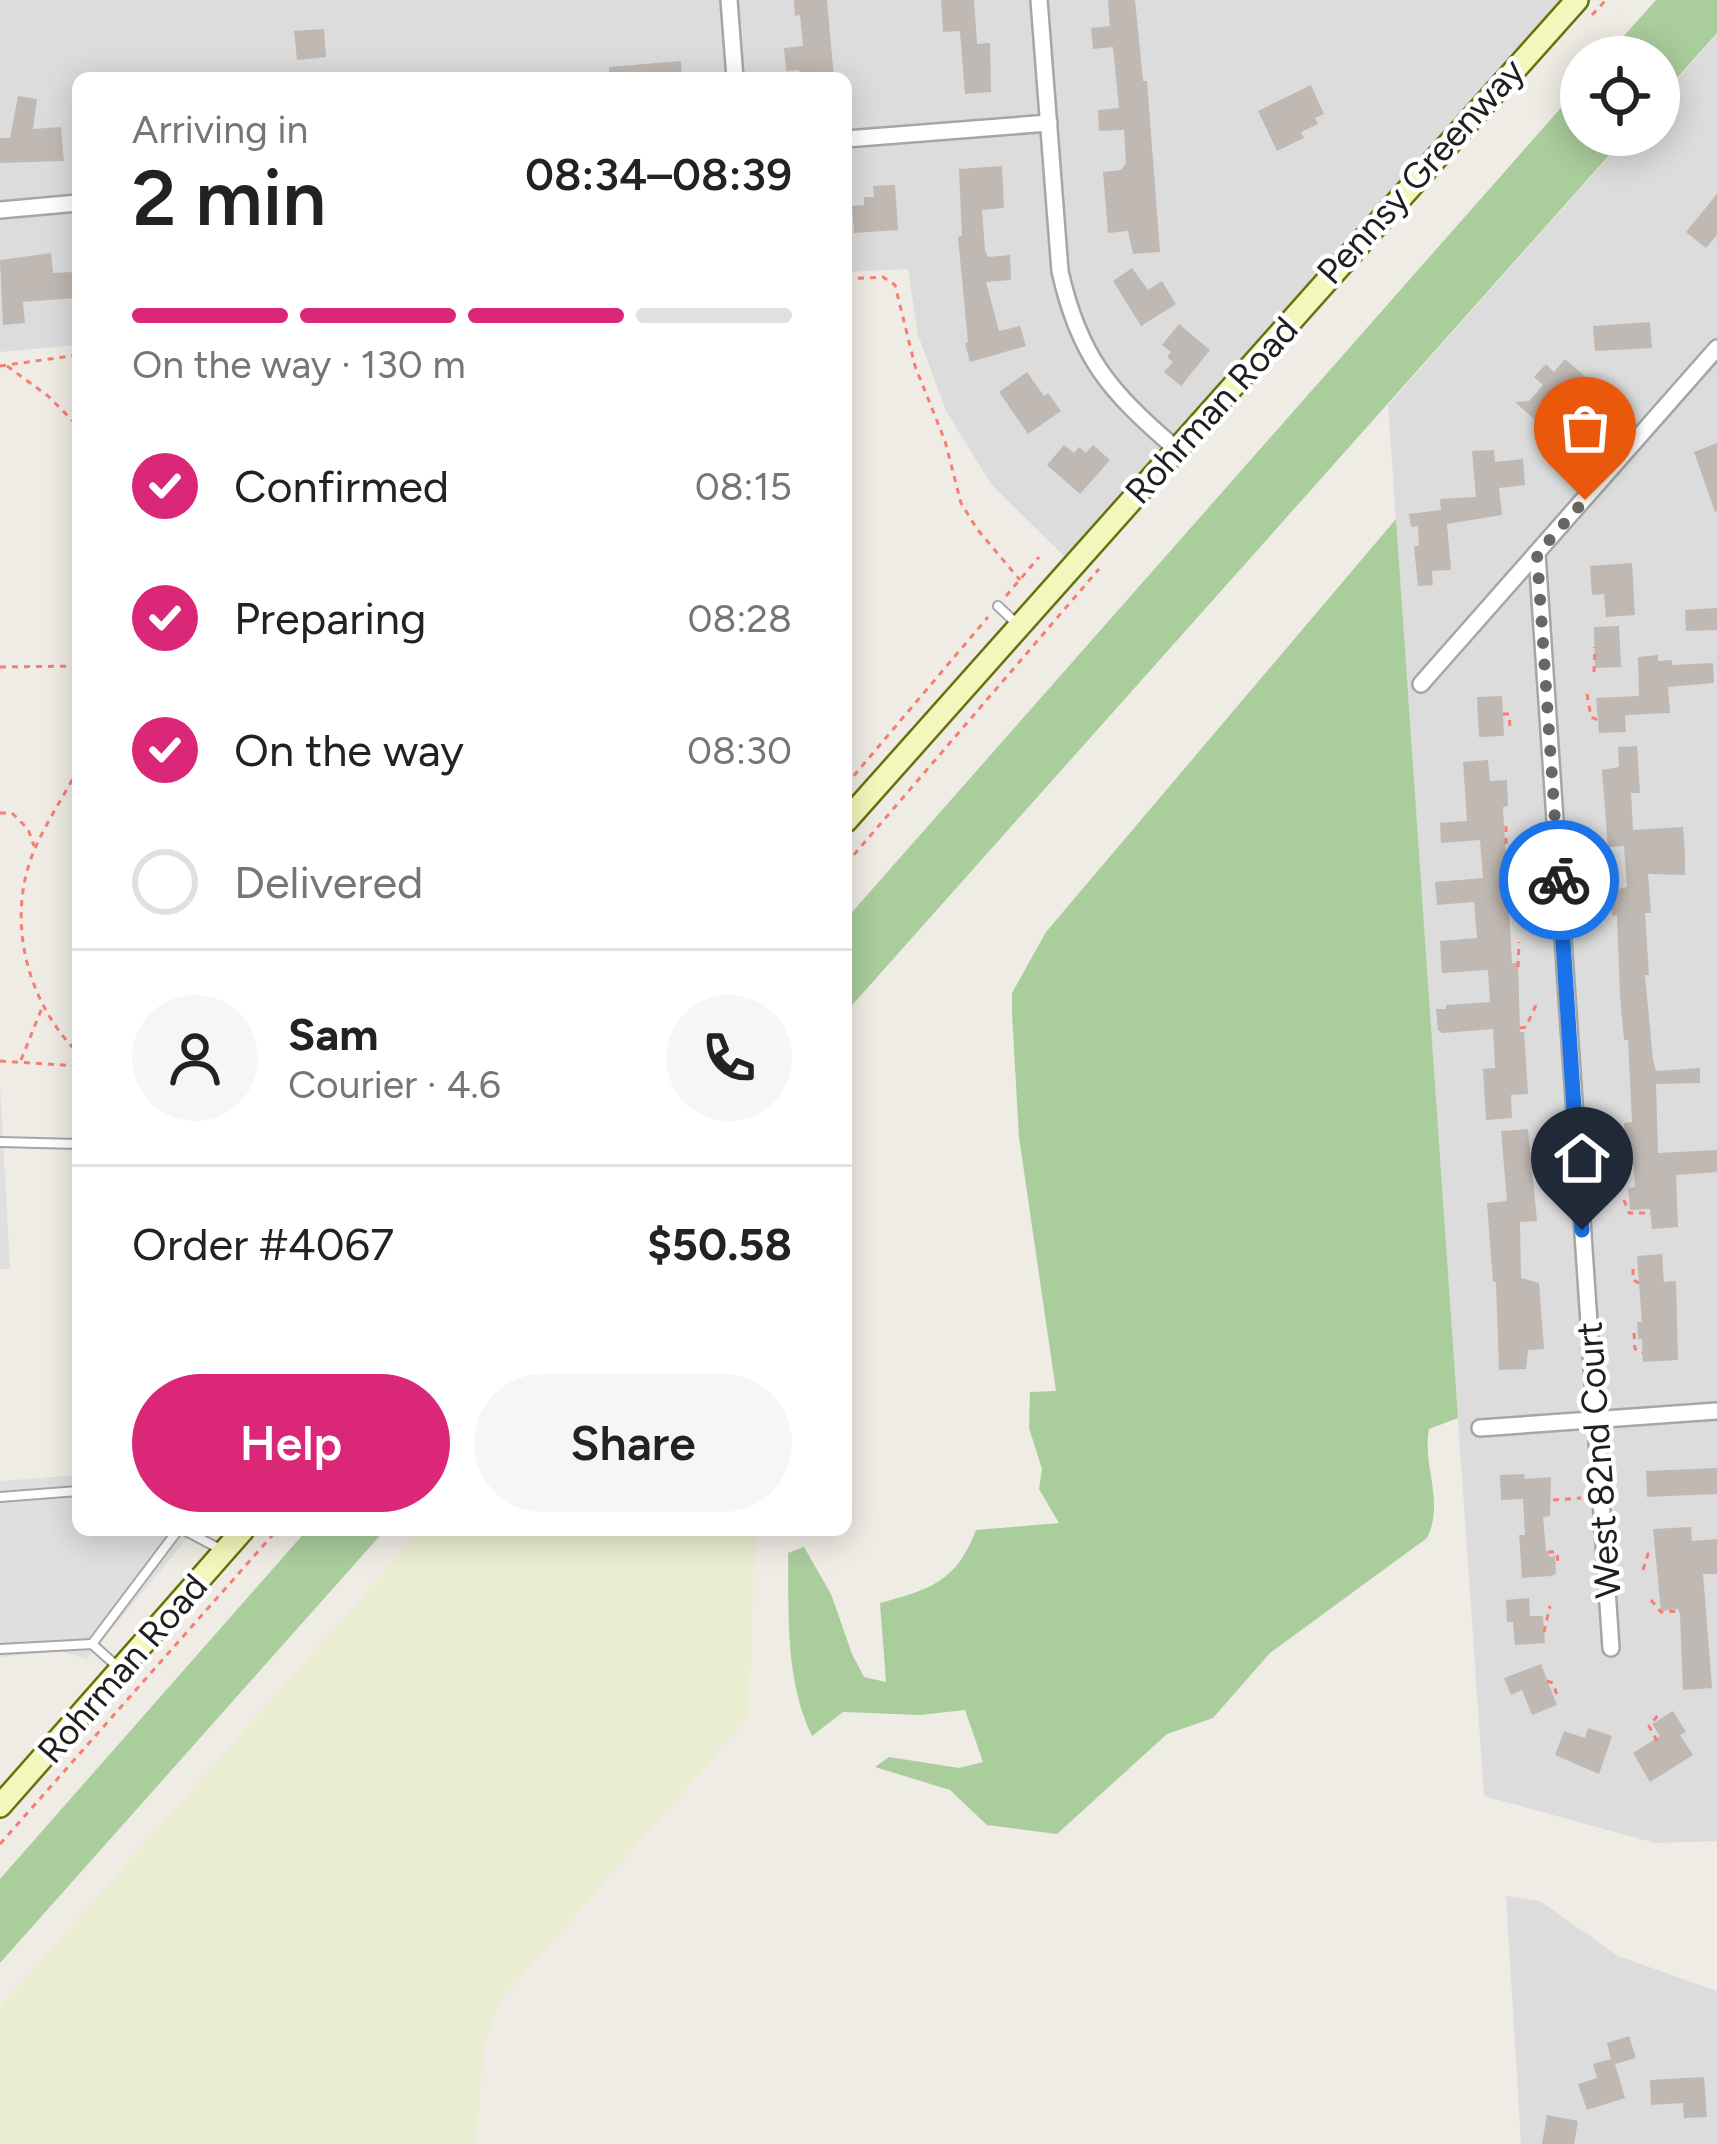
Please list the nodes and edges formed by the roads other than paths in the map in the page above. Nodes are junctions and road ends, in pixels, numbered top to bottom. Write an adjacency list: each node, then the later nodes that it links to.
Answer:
1 (729, 0): 4 (street)
2 (1039, 0): 5 (street)
3 (1584, 8): 10 (street, Rohrman Road)
4 (735, 72)
5 (1049, 123): 6 (street); 10 (street)
6 (852, 139)
7 (72, 204): 8 (street)
8 (0, 210)
9 (1715, 354): 11 (street)
10 (1175, 448): 13 (street, Rohrman Road)
11 (1537, 554): 14 (street); 19 (street, West 82nd Court)
12 (998, 606): 13 (lane)
13 (1018, 625): 15 (street, Rohrman Road)
14 (1421, 684)
15 (852, 813)
16 (0, 1142): 17 (lane)
17 (72, 1144)
18 (1717, 1411): 19 (street)
19 (1594, 1418): 20 (street); 28 (street, West 82nd Court)
20 (1480, 1428)
21 (72, 1491): 22 (lane)
22 (0, 1497)
23 (176, 1536): 27 (lane)
24 (194, 1536): 26 (lane)
25 (238, 1536): 26 (street, Rohrman Road)
26 (225, 1551): 30 (street, Rohrman Road)
27 (92, 1644): 29 (lane); 30 (lane)
28 (1611, 1648)
29 (0, 1649)
30 (121, 1670): 31 (street, Rohrman Road)
31 (0, 1806)

